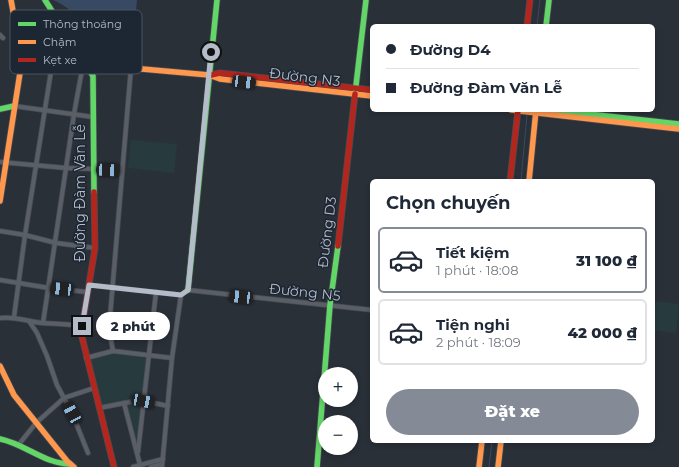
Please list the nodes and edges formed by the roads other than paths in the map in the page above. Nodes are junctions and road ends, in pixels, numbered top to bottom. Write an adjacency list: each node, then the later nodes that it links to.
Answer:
1 (11, 0): 7 (street)
2 (45, 0): 8 (street, Đường Đàm Văn Lễ)
3 (217, 0): 17 (street)
4 (366, 0): 19 (street, Đường D3)
5 (530, 0): 9 (street)
6 (549, 0): 10 (street)
7 (13, 10)
8 (51, 10)
9 (527, 24)
10 (546, 24)
11 (142, 69): 17 (street, Đường N3)
12 (20, 74): 21 (street)
13 (50, 74): 23 (street)
14 (81, 74): 27 (street)
15 (92, 74): 28 (street, Đường Đàm Văn Lễ)
16 (130, 74): 36 (street)
17 (208, 75): 19 (street, Đường N3); 49 (street)
18 (370, 90): 19 (street, Đường N3)
19 (355, 91): 20 (street, Đường N3); 53 (street, Đường D3)
20 (370, 95)
21 (14, 106): 22 (street); 23 (street); 32 (street)
22 (0, 109)
23 (44, 110): 27 (street); 33 (street)
24 (518, 112): 37 (street)
25 (535, 112): 29 (street); 38 (street)
26 (566, 112): 29 (street)
27 (74, 114): 28 (street); 34 (street)
28 (93, 117): 35 (street, Đường Đàm Văn Lễ)
29 (625, 121): 30 (street); 31 (street)
30 (679, 124)
31 (679, 129)
32 (2, 162): 33 (street); 39 (street)
33 (35, 166): 34 (street); 41 (street)
34 (66, 168): 35 (street); 42 (street)
35 (94, 170): 36 (street); 43 (street, Đường Đàm Văn Lễ)
36 (121, 170): 48 (street)
37 (510, 179)
38 (529, 179)
39 (0, 201)
40 (0, 231): 41 (street)
41 (25, 235): 42 (street); 45 (street)
42 (56, 244): 43 (street); 47 (street)
43 (95, 248): 46 (street, Đường Đàm Văn Lễ)
44 (0, 280): 45 (street)
45 (19, 283): 47 (street); 55 (street)
46 (89, 285): 48 (street); 50 (street, Đường Đàm Văn Lễ)
47 (49, 288): 50 (street); 58 (street)
48 (112, 288): 51 (street); 60 (street)
49 (188, 290): 52 (street); 53 (street, Đường N5)
50 (87, 292): 59 (street, Đường Đàm Văn Lễ)
51 (156, 292): 52 (street); 61 (street)
52 (181, 295): 63 (street)
53 (330, 305): 54 (street, Đường N5); 84 (street, Đường D3)
54 (370, 310)
55 (14, 317): 56 (street); 57 (street)
56 (0, 318)
57 (29, 321): 58 (street); 66 (street)
58 (43, 323): 59 (street)
59 (82, 326): 62 (street, Đường Đàm Văn Lễ)
60 (113, 351): 61 (street); 62 (street)
61 (149, 356): 63 (street); 67 (street)
62 (86, 358): 65 (street, Đường Đàm Văn Lễ)
63 (172, 358): 69 (street)
64 (0, 368): 71 (street)
65 (94, 388): 66 (street); 70 (street, Đường Đàm Văn Lễ)
66 (64, 398): 71 (street); 77 (street)
67 (143, 401): 68 (street); 69 (street); 76 (street)
68 (124, 403): 70 (street); 76 (street)
69 (168, 406): 78 (street)
70 (99, 408): 81 (street, Đường Đàm Văn Lễ)
71 (36, 423): 73 (street); 79 (street)
72 (0, 439): 73 (street)
73 (20, 443): 79 (street)
74 (482, 443): 85 (street)
75 (501, 443): 86 (street)
76 (138, 452): 80 (street)
77 (88, 453)
78 (162, 464): 80 (street); 83 (street)
79 (72, 465)
80 (140, 465): 82 (street)
81 (114, 467)
82 (133, 467)
83 (151, 467)
84 (316, 467)
85 (479, 467)
86 (498, 467)

